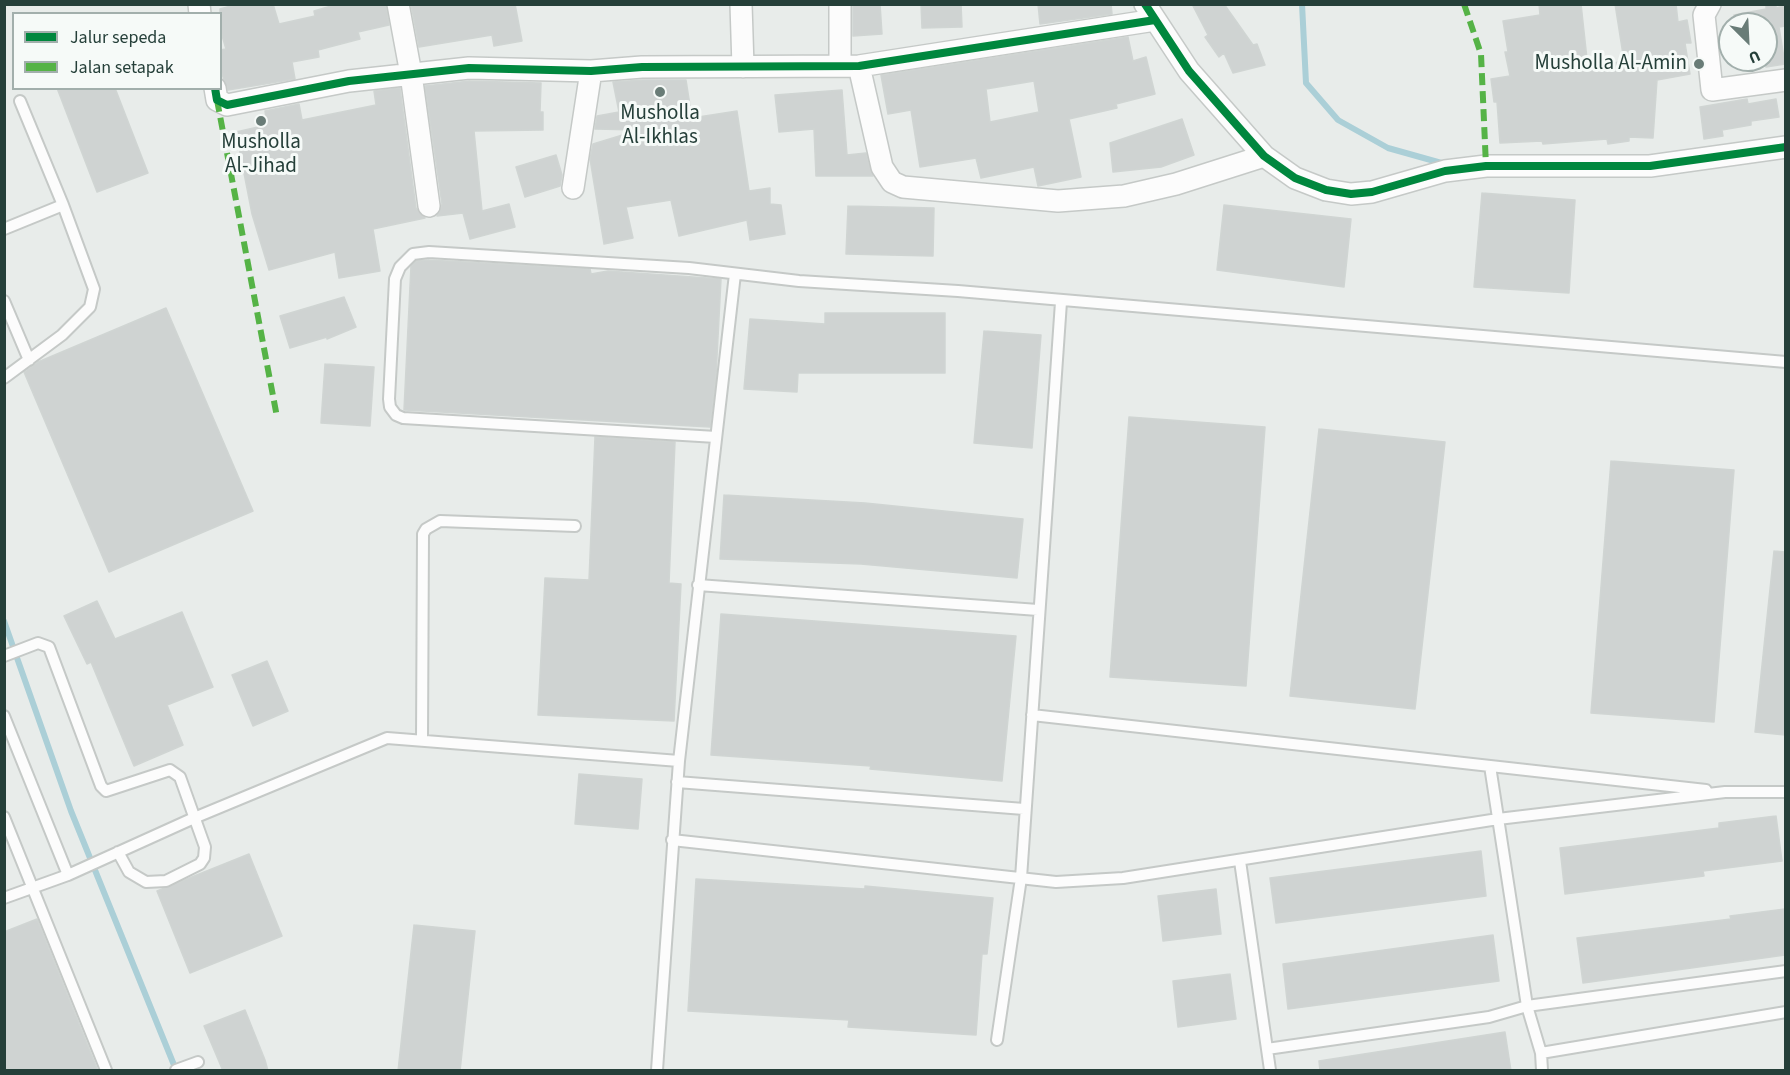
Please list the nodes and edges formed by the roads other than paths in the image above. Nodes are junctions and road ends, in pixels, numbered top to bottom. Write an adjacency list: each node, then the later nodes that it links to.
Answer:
1 (398, 4): 9 (street)
2 (741, 4): 7 (street)
3 (840, 4): 6 (street)
4 (1710, 4): 10 (street)
5 (1150, 12): 6 (street); 14 (street)
6 (849, 66): 7 (street); 14 (street)
7 (743, 67): 8 (street)
8 (591, 71): 9 (street); 15 (street)
9 (411, 74): 11 (street); 17 (street)
10 (1785, 80)
11 (215, 90)
12 (20, 101): 16 (lane)
13 (1785, 147): 14 (street)
14 (1264, 156)
15 (573, 189)
16 (63, 205): 18 (lane); 22 (lane)
17 (429, 206)
18 (4, 229)
19 (735, 274): 21 (lane); 25 (lane); 25 (lane)
20 (4, 301): 22 (lane)
21 (1061, 302): 23 (lane); 28 (lane)
22 (29, 360): 24 (lane)
23 (1785, 362)
24 (4, 378)
25 (716, 437): 27 (lane)
26 (575, 526): 32 (lane)
27 (698, 585): 28 (lane); 33 (lane)
28 (1038, 610): 30 (lane)
29 (4, 656): 40 (lane)
30 (1032, 715): 34 (lane); 38 (lane)
31 (5, 721): 45 (lane)
32 (422, 739): 33 (lane); 40 (lane)
33 (679, 761): 35 (lane)
34 (1490, 766): 36 (lane); 41 (lane)
35 (677, 782): 38 (lane); 42 (lane)
36 (1725, 792): 37 (lane); 41 (lane)
37 (1785, 792)
38 (1024, 809): 46 (lane)
39 (4, 817): 47 (lane)
40 (194, 818): 43 (lane); 43 (lane)
41 (1498, 819): 44 (lane); 50 (lane)
42 (672, 840): 46 (lane); 58 (lane)
43 (118, 852): 45 (lane)
44 (1239, 861): 46 (lane); 53 (lane)
45 (68, 875): 47 (lane)
46 (1020, 878): 52 (lane)
47 (33, 889): 48 (lane); 56 (lane)
48 (4, 898)
49 (1785, 971): 50 (lane)
50 (1527, 1006): 53 (lane); 54 (lane)
51 (1785, 1012): 54 (lane)
52 (997, 1040)
53 (1267, 1049): 59 (lane)
54 (1541, 1053): 60 (lane)
55 (198, 1062): 57 (lane)
56 (106, 1071)
57 (176, 1071)
58 (657, 1071)
59 (1270, 1071)
60 (1542, 1071)

